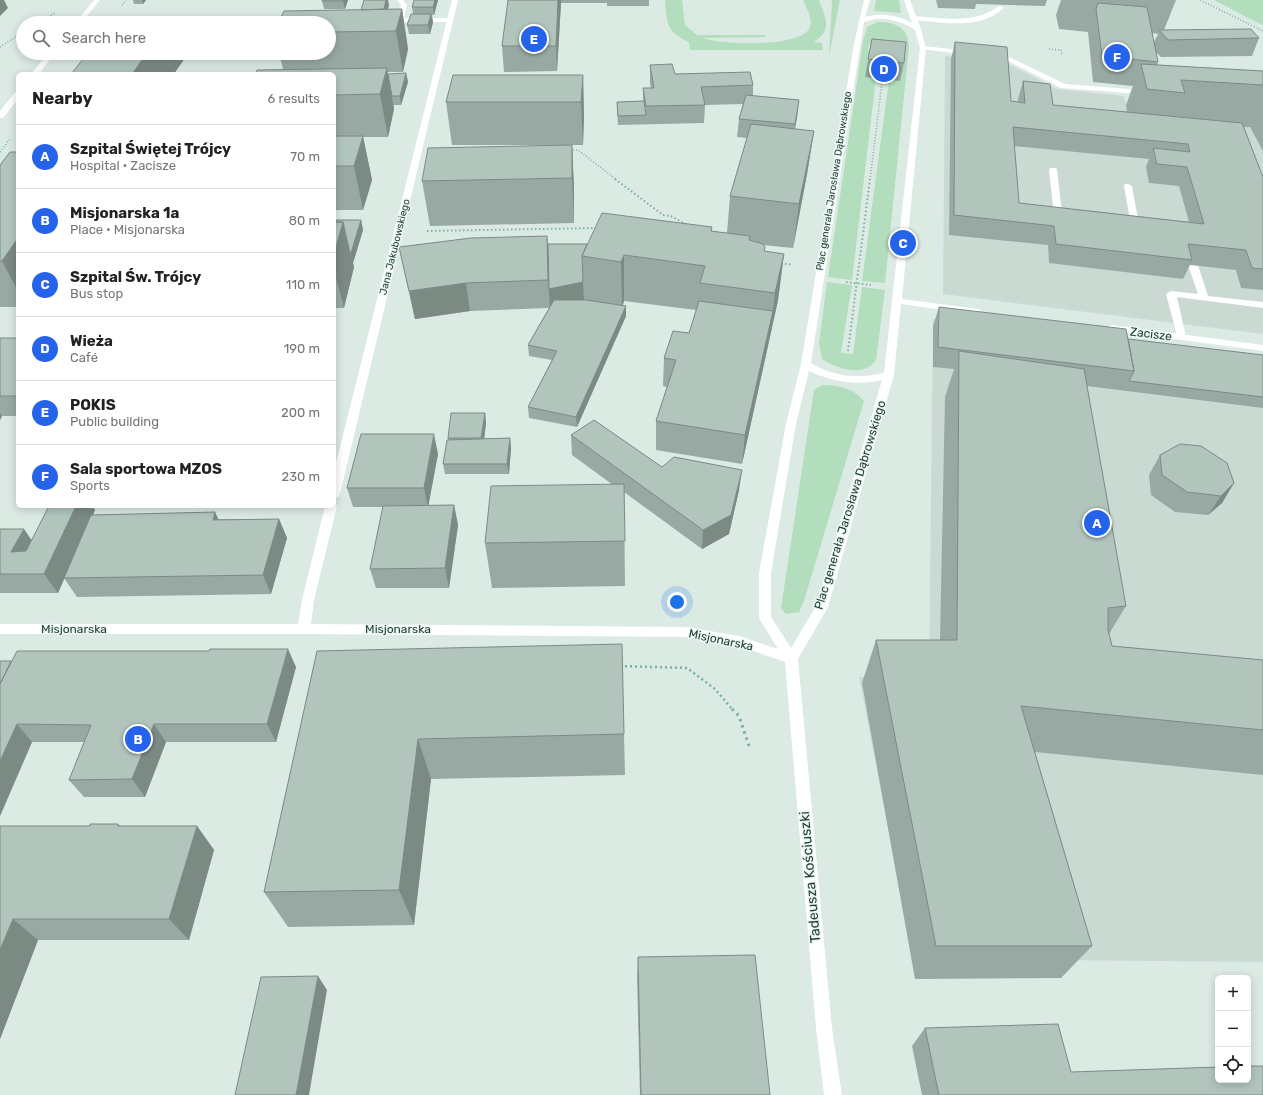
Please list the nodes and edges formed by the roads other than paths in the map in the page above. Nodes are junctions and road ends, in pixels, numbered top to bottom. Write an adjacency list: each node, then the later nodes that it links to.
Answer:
1 (97, 0): 7 (street)
2 (400, 0): 9 (street)
3 (456, 0): 10 (street, Jana Jakubowskiego)
4 (867, 0): 11 (street, Plac generała Jarosława Dąbrowskiego)
5 (908, 0): 8 (street, Plac generała Jarosława Dąbrowskiego)
6 (1001, 7): 8 (street)
7 (84, 16)
8 (913, 18): 12 (street, Plac generała Jarosława Dąbrowskiego)
9 (401, 20): 10 (street); 13 (street)
10 (451, 20): 34 (street, Jana Jakubowskiego)
11 (861, 21): 12 (street); 32 (street, Plac generała Jarosława Dąbrowskiego)
12 (918, 29): 14 (street, Plac generała Jarosława Dąbrowskiego)
13 (397, 32)
14 (922, 48): 17 (street); 26 (street, Plac generała Jarosława Dąbrowskiego)
15 (46, 60): 16 (street)
16 (37, 72)
17 (1128, 91)
18 (16, 96): 19 (street)
19 (0, 116)
20 (1053, 170): 22 (street)
21 (1128, 186): 23 (street)
22 (1073, 218)
23 (1135, 225)
24 (1193, 265): 25 (street)
25 (1204, 298): 27 (street); 30 (street)
26 (897, 301): 28 (street); 33 (street, Plac generała Jarosława Dąbrowskiego)
27 (1263, 304)
28 (985, 312)
29 (1102, 327): 30 (street, Zacisze)
30 (1181, 337): 31 (street, Zacisze)
31 (1263, 348)
32 (806, 364): 33 (street); 38 (street, Plac generała Jarosława Dąbrowskiego)
33 (889, 375): 38 (street, Plac generała Jarosława Dąbrowskiego)
34 (336, 486)
35 (331, 508): 37 (street)
36 (0, 629): 37 (street, Misjonarska)
37 (304, 629): 38 (street, Misjonarska)
38 (791, 659): 39 (street, Tadeusza Kościuszki)
39 (833, 1095)

